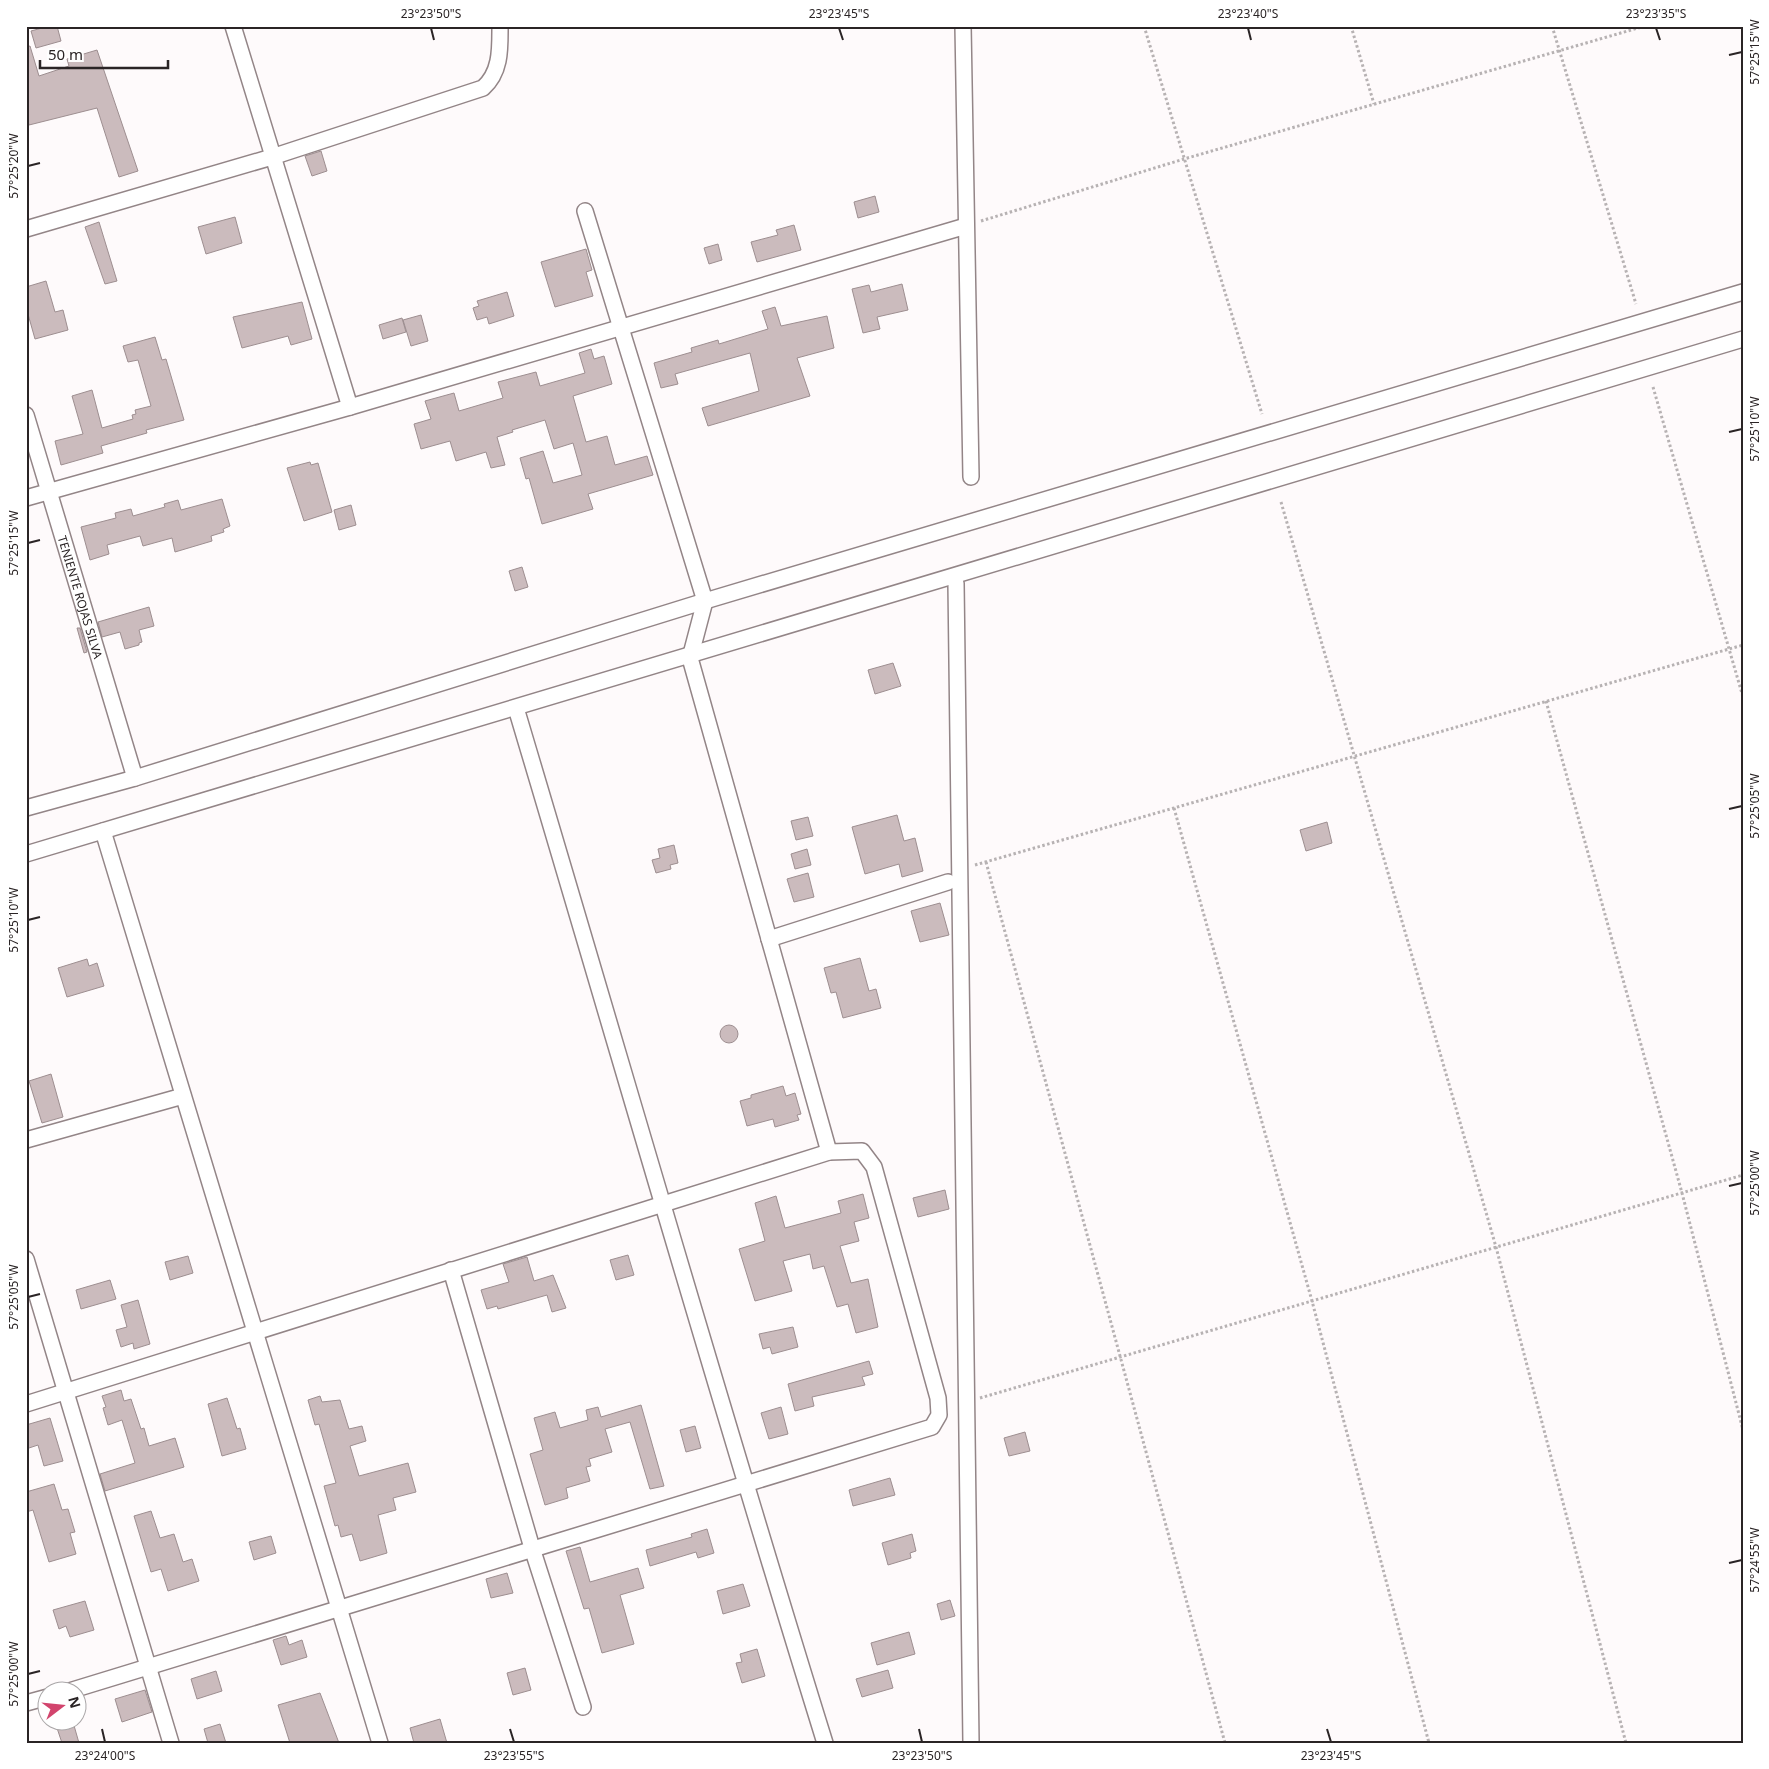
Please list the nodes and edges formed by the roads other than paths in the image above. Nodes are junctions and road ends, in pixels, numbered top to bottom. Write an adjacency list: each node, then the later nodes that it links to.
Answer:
1 (233, 26): 4 (street)
2 (500, 26): 4 (street)
3 (963, 26): 6 (street)
4 (272, 156): 7 (street); 11 (street)
5 (585, 211): 9 (street)
6 (966, 226): 9 (street); 13 (street)
7 (26, 229)
8 (1743, 292): 17 (street)
9 (621, 328): 11 (street); 17 (street)
10 (1743, 339): 18 (street)
11 (350, 407): 14 (street)
12 (26, 415): 14 (street, TENIENTE ROJAS SILVA)
13 (971, 477)
14 (49, 491): 15 (street); 20 (street, TENIENTE ROJAS SILVA)
15 (26, 498)
16 (956, 583): 44 (street)
17 (705, 602): 18 (street); 20 (street)
18 (691, 656): 19 (street); 25 (street)
19 (516, 708): 22 (street); 29 (street)
20 (135, 778): 21 (street)
21 (26, 808)
22 (103, 831): 23 (street); 26 (street)
23 (26, 854)
24 (948, 882): 25 (street)
25 (769, 939): 28 (street)
26 (183, 1096): 27 (street); 32 (street)
27 (26, 1140)
28 (829, 1152): 29 (street); 35 (street)
29 (664, 1203): 31 (street); 35 (street)
30 (26, 1259): 33 (street)
31 (451, 1270): 32 (street); 36 (street)
32 (255, 1331): 33 (street); 37 (street)
33 (66, 1391): 34 (street); 38 (street)
34 (26, 1404)
35 (745, 1483): 36 (street); 43 (street)
36 (532, 1548): 37 (street); 40 (street)
37 (339, 1607): 38 (street); 42 (street)
38 (148, 1667): 39 (street); 41 (street)
39 (88, 1685)
40 (583, 1707)
41 (171, 1743)
42 (380, 1743)
43 (826, 1743)
44 (971, 1743)

